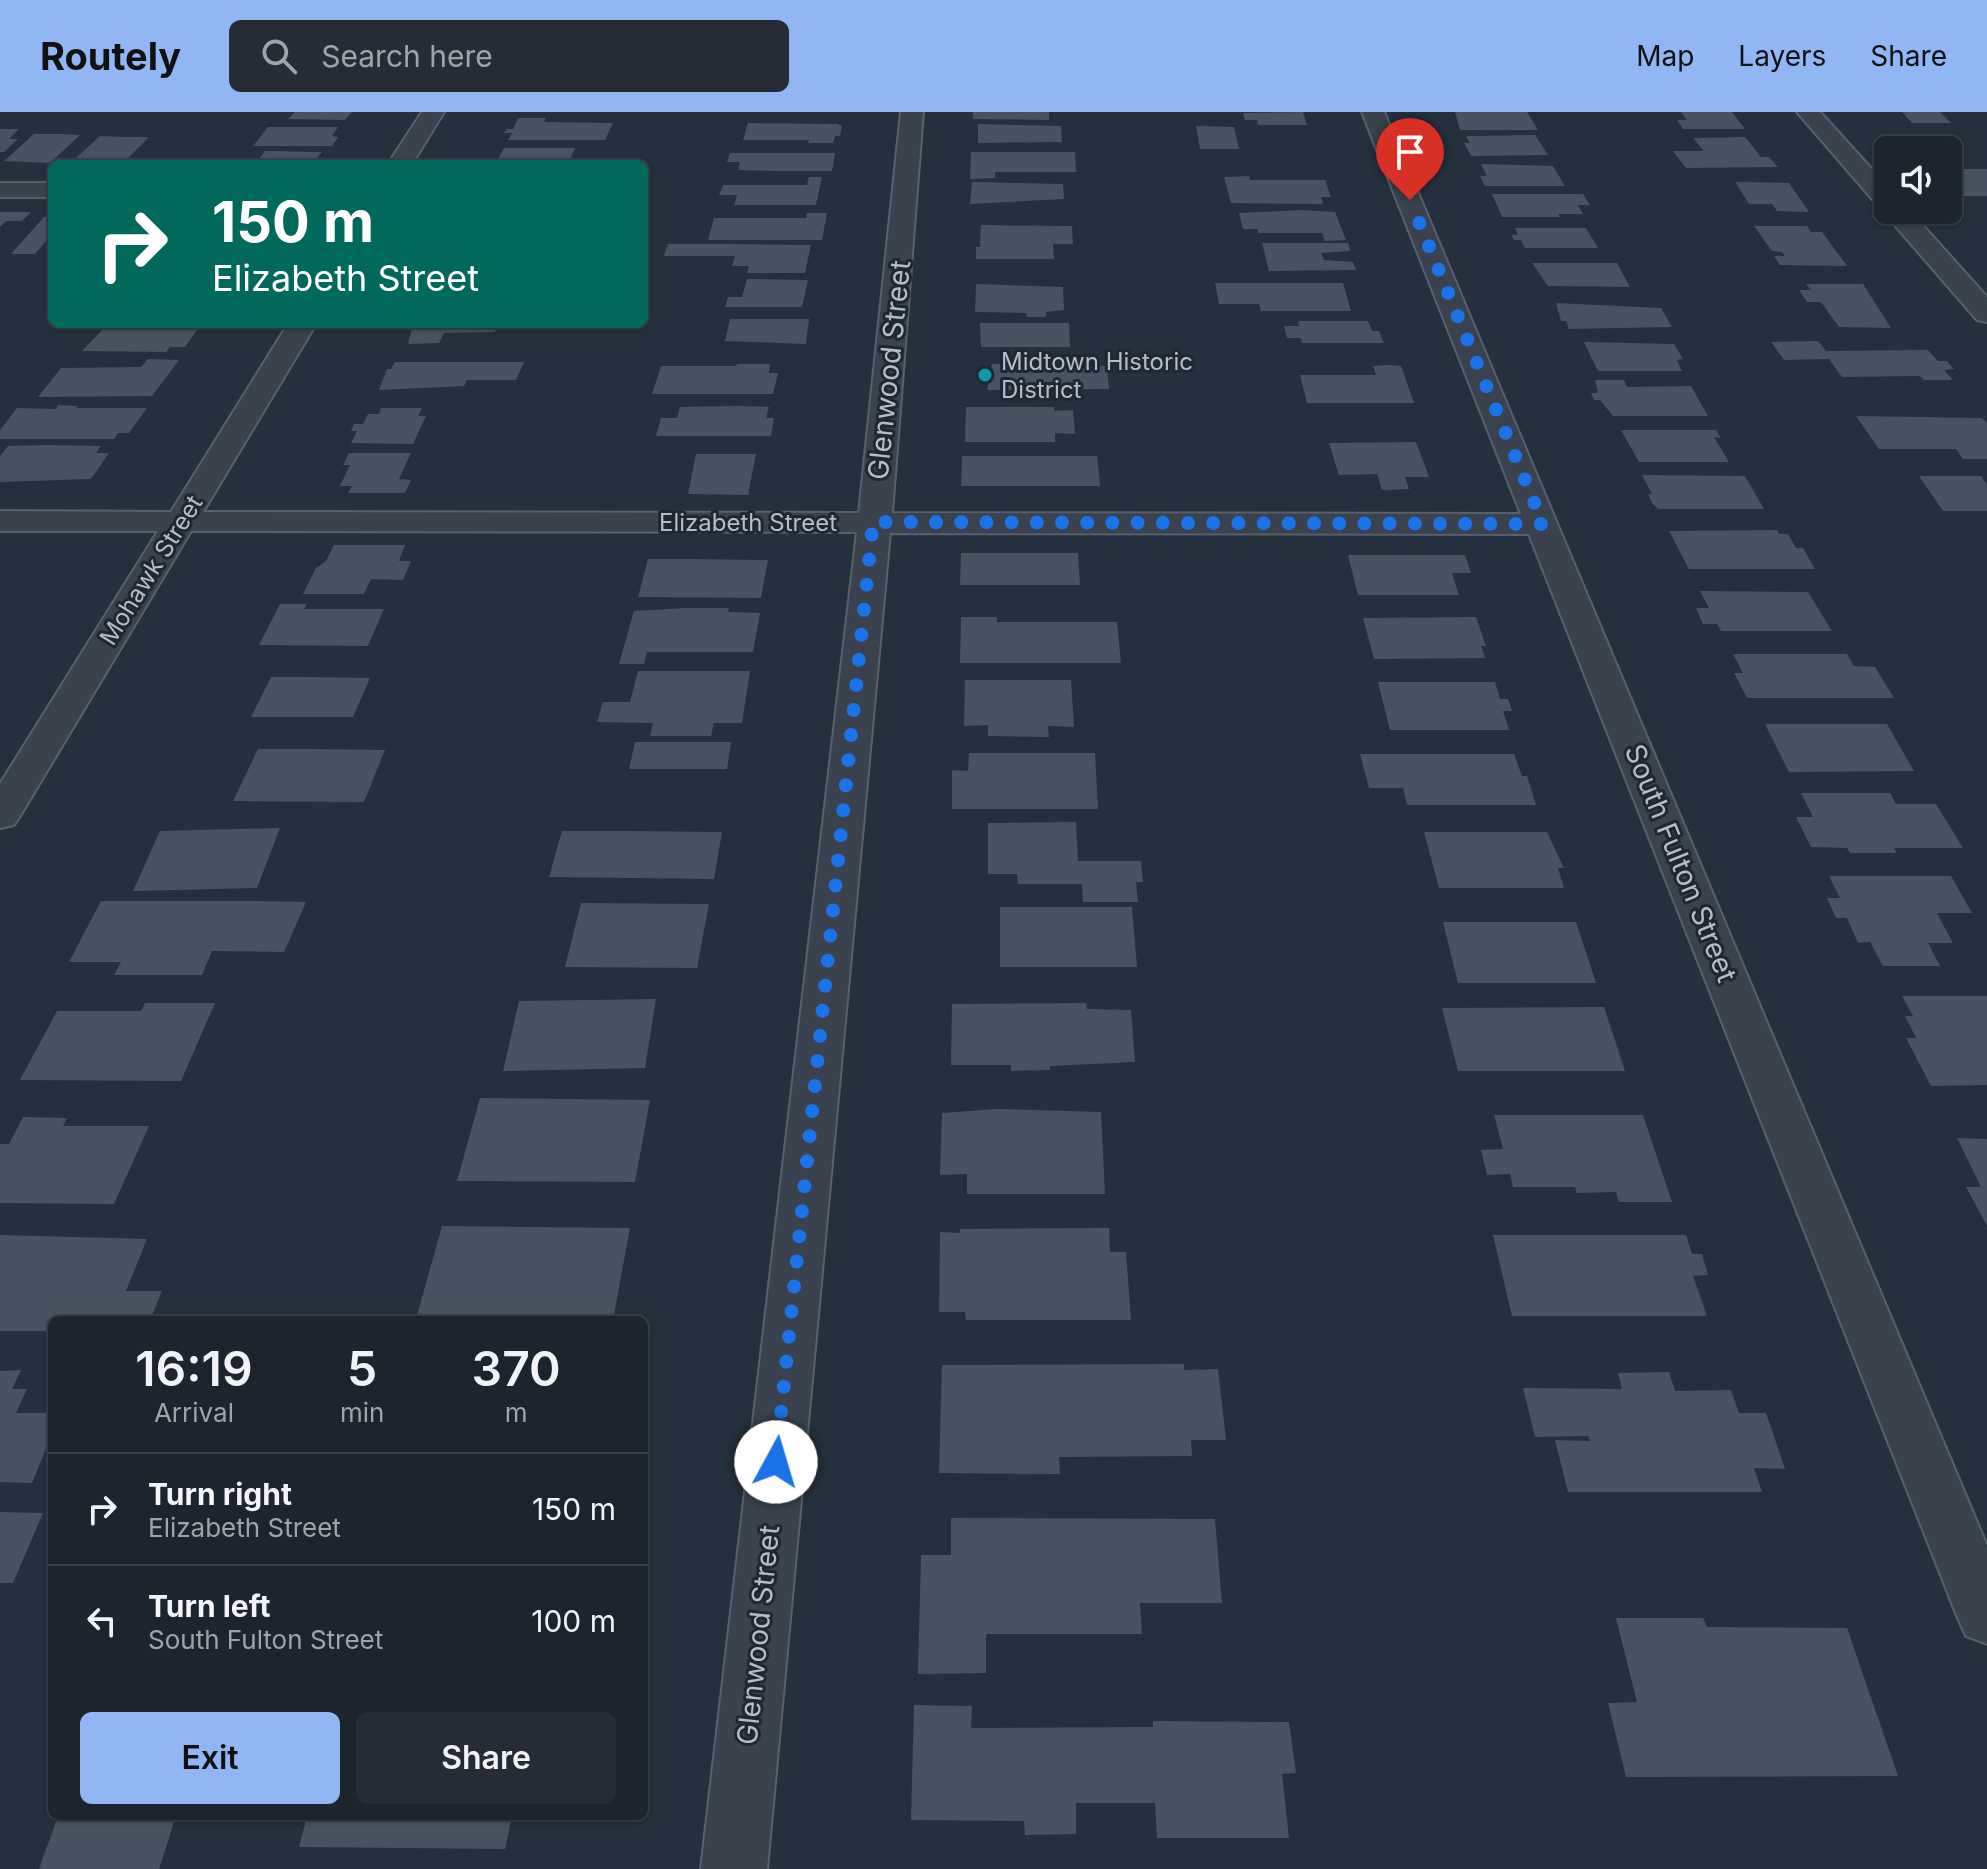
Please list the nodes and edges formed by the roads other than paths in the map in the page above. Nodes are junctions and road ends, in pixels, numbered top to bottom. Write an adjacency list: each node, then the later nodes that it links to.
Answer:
1 (433, 112): 5 (street)
2 (912, 112): 14 (street, Glenwood Street)
3 (1373, 112): 15 (street, South Fulton Street)
4 (1808, 112): 6 (street)
5 (403, 160)
6 (1874, 186)
7 (0, 190): 8 (street)
8 (48, 190)
9 (1907, 224): 10 (street)
10 (1987, 314)
11 (300, 328): 13 (street, Mohawk Street)
12 (0, 521): 13 (street, Elizabeth Street)
13 (180, 522): 14 (street, Elizabeth Street); 16 (street, Mohawk Street)
14 (873, 522): 15 (street, Elizabeth Street); 18 (street, Glenwood Street)
15 (1543, 524): 17 (street, South Fulton Street)
16 (0, 816)
17 (1987, 1616)
18 (734, 1869)

